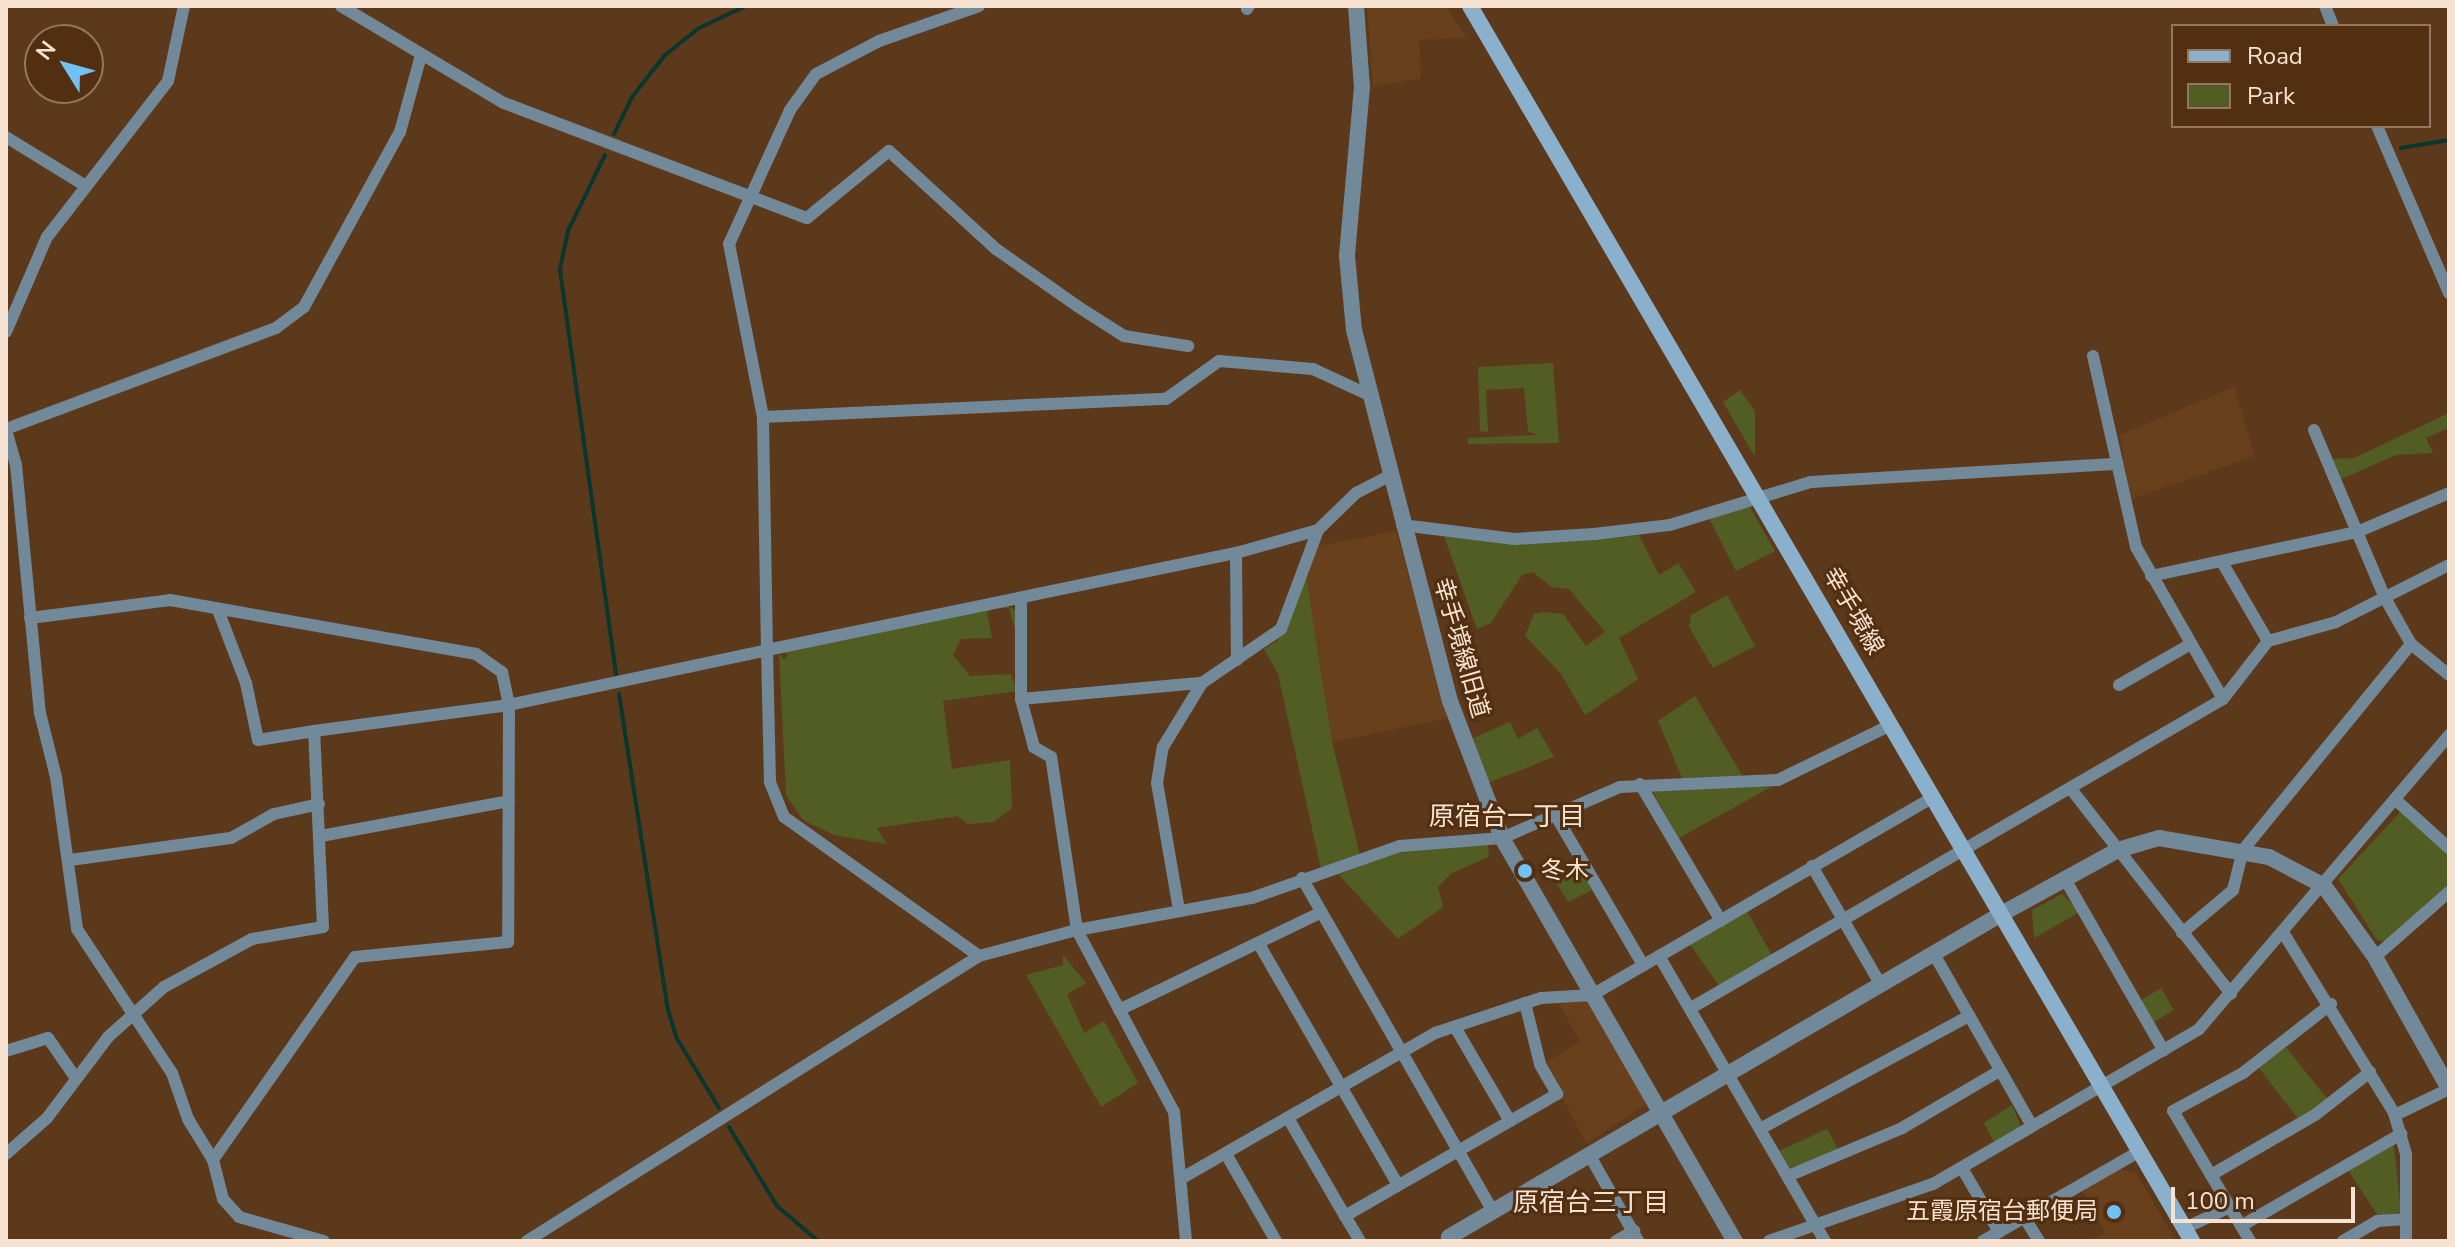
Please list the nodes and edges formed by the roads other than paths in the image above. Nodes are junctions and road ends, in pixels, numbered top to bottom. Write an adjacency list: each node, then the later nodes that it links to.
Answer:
1 (183, 6): 9 (street)
2 (341, 6): 6 (street)
3 (979, 6): 10 (street)
4 (1356, 6): 15 (street, 幸手境線旧道)
5 (1470, 6): 22 (main road, 幸手境線)
6 (421, 55): 10 (street); 17 (street)
7 (2378, 128): 11 (street)
8 (6, 137): 9 (street)
9 (84, 185): 12 (street)
10 (746, 198): 13 (street); 16 (street)
11 (2449, 293)
12 (6, 332)
13 (1188, 346)
14 (2093, 356): 19 (street)
15 (1369, 395): 16 (street); 20 (street, 幸手境線旧道)
16 (763, 417): 37 (street)
17 (6, 429): 33 (street)
18 (2314, 430): 25 (street)
19 (2117, 464): 22 (street); 29 (street)
20 (1389, 476): 23 (street, 幸手境線旧道); 24 (street)
21 (2449, 493): 25 (street)
22 (1759, 497): 23 (street); 45 (main road, 幸手境線)
23 (1402, 525): 56 (street, 幸手境線旧道)
24 (1318, 530): 26 (street); 38 (street)
25 (2357, 532): 27 (street); 30 (street)
26 (1236, 553): 31 (street); 38 (street)
27 (2222, 562): 29 (street); 34 (street)
28 (2449, 565): 30 (street)
29 (2151, 576): 35 (street)
30 (2385, 598): 34 (street); 36 (street)
31 (1021, 599): 37 (street); 42 (street)
32 (218, 610): 33 (street); 44 (street); 46 (street)
33 (30, 618): 61 (street)
34 (2268, 641): 43 (street)
35 (2191, 644): 41 (street); 43 (street)
36 (2411, 644): 39 (street); 60 (street)
37 (767, 650): 44 (street); 77 (street)
38 (1237, 660): 40 (street)
39 (2449, 675)
40 (1202, 683): 42 (street); 67 (street)
41 (2119, 685)
42 (1021, 699): 72 (street)
43 (2223, 699): 49 (street)
44 (509, 705): 46 (street); 51 (street)
45 (1891, 725): 48 (street); 50 (main road, 幸手境線)
46 (314, 731): 53 (street)
47 (2449, 735): 52 (street)
48 (1640, 784): 54 (street); 70 (street)
49 (2071, 789): 58 (street); 59 (street)
50 (1933, 797): 58 (main road, 幸手境線); 62 (street)
51 (509, 801): 55 (street); 113 (street)
52 (2397, 801): 57 (street); 65 (street)
53 (319, 804): 55 (street); 61 (street)
54 (1556, 816): 56 (street); 80 (street)
55 (321, 836): 88 (street)
56 (1502, 838): 63 (street); 83 (street, 幸手境線旧道)
57 (2449, 848)
58 (1964, 849): 69 (main road, 幸手境線); 71 (street)
59 (2118, 850): 60 (street); 64 (street); 73 (street)
60 (2243, 850): 65 (street); 73 (street)
61 (70, 860): 88 (street)
62 (1812, 866): 70 (street); 71 (street)
63 (1302, 878): 67 (street); 68 (street)
64 (2065, 879): 69 (street); 93 (street)
65 (2324, 886): 74 (street); 79 (street)
66 (2449, 892): 79 (street)
67 (1179, 910): 72 (street)
68 (1322, 912): 75 (street); 92 (street)
69 (2003, 913): 76 (street); 98 (main road, 幸手境線)
70 (1721, 921): 78 (street)
71 (1844, 921): 81 (street); 86 (street)
72 (1077, 930): 77 (street); 87 (street)
73 (2182, 933): 82 (street)
74 (2284, 934): 82 (street); 85 (street)
75 (1260, 946): 87 (street); 99 (street)
76 (1934, 954): 81 (street); 89 (street)
77 (979, 956): 131 (street)
78 (1659, 956): 80 (street); 86 (street)
79 (2375, 957): 100 (street)
80 (1643, 965): 83 (street)
81 (1881, 985): 96 (street)
82 (2231, 994): 93 (street)
83 (1592, 995): 84 (street); 101 (street, 幸手境線旧道)
84 (1525, 1003): 90 (street); 104 (street)
85 (2331, 1004): 95 (street); 115 (street)
86 (1691, 1008): 96 (street)
87 (1119, 1010): 117 (street)
88 (131, 1013): 97 (street); 113 (street)
89 (1969, 1016): 94 (street); 106 (street)
90 (1455, 1027): 92 (street); 104 (street)
91 (6, 1051): 97 (street)
92 (1402, 1051): 99 (street); 108 (street)
93 (2164, 1051): 98 (street)
94 (1999, 1071): 105 (street); 116 (street)
95 (2370, 1072): 102 (street); 115 (street)
96 (1728, 1074): 101 (street); 106 (street)
97 (75, 1077): 110 (street)
98 (2102, 1086): 105 (street); 109 (main road, 幸手境線)
99 (1343, 1087): 103 (street); 118 (street)
100 (2449, 1089): 102 (street)
101 (1661, 1113): 112 (street); 136 (street, 幸手境線旧道)
102 (2395, 1115): 107 (street)
103 (1288, 1118): 111 (street); 121 (street)
104 (1510, 1121): 108 (street)
105 (2032, 1126): 114 (street)
106 (1760, 1129): 116 (street)
107 (2401, 1134): 123 (street); 125 (street)
108 (1458, 1149): 118 (street); 120 (street)
109 (2140, 1151): 122 (street); 127 (main road, 幸手境線)
110 (6, 1154)
111 (1226, 1154): 117 (street); 133 (street)
112 (1590, 1156): 120 (street); 128 (street)
113 (213, 1160): 130 (street)
114 (1962, 1168): 124 (street); 126 (street)
115 (2211, 1175): 119 (street)
116 (1788, 1176): 124 (street)
117 (1182, 1178): 132 (street)
118 (1398, 1185): 121 (street)
119 (2228, 1204): 125 (street); 127 (street)
120 (1493, 1212): 129 (street)
121 (1345, 1216): 134 (street)
122 (2024, 1217): 126 (street); 140 (street)
123 (2406, 1219): 142 (street); 143 (street)
124 (1814, 1223): 137 (street); 138 (street)
125 (2241, 1226): 141 (street)
126 (1999, 1232): 139 (street)
127 (2188, 1235)
128 (1636, 1236): 135 (street)
129 (1447, 1240)
130 (324, 1241)
131 (527, 1241)
132 (1186, 1241)
133 (1276, 1241)
134 (1360, 1241)
135 (1616, 1241)
136 (1735, 1241)
137 (1769, 1241)
138 (1825, 1241)
139 (1983, 1241)
140 (2039, 1241)
141 (2250, 1241)
142 (2343, 1241)
143 (2406, 1241)

